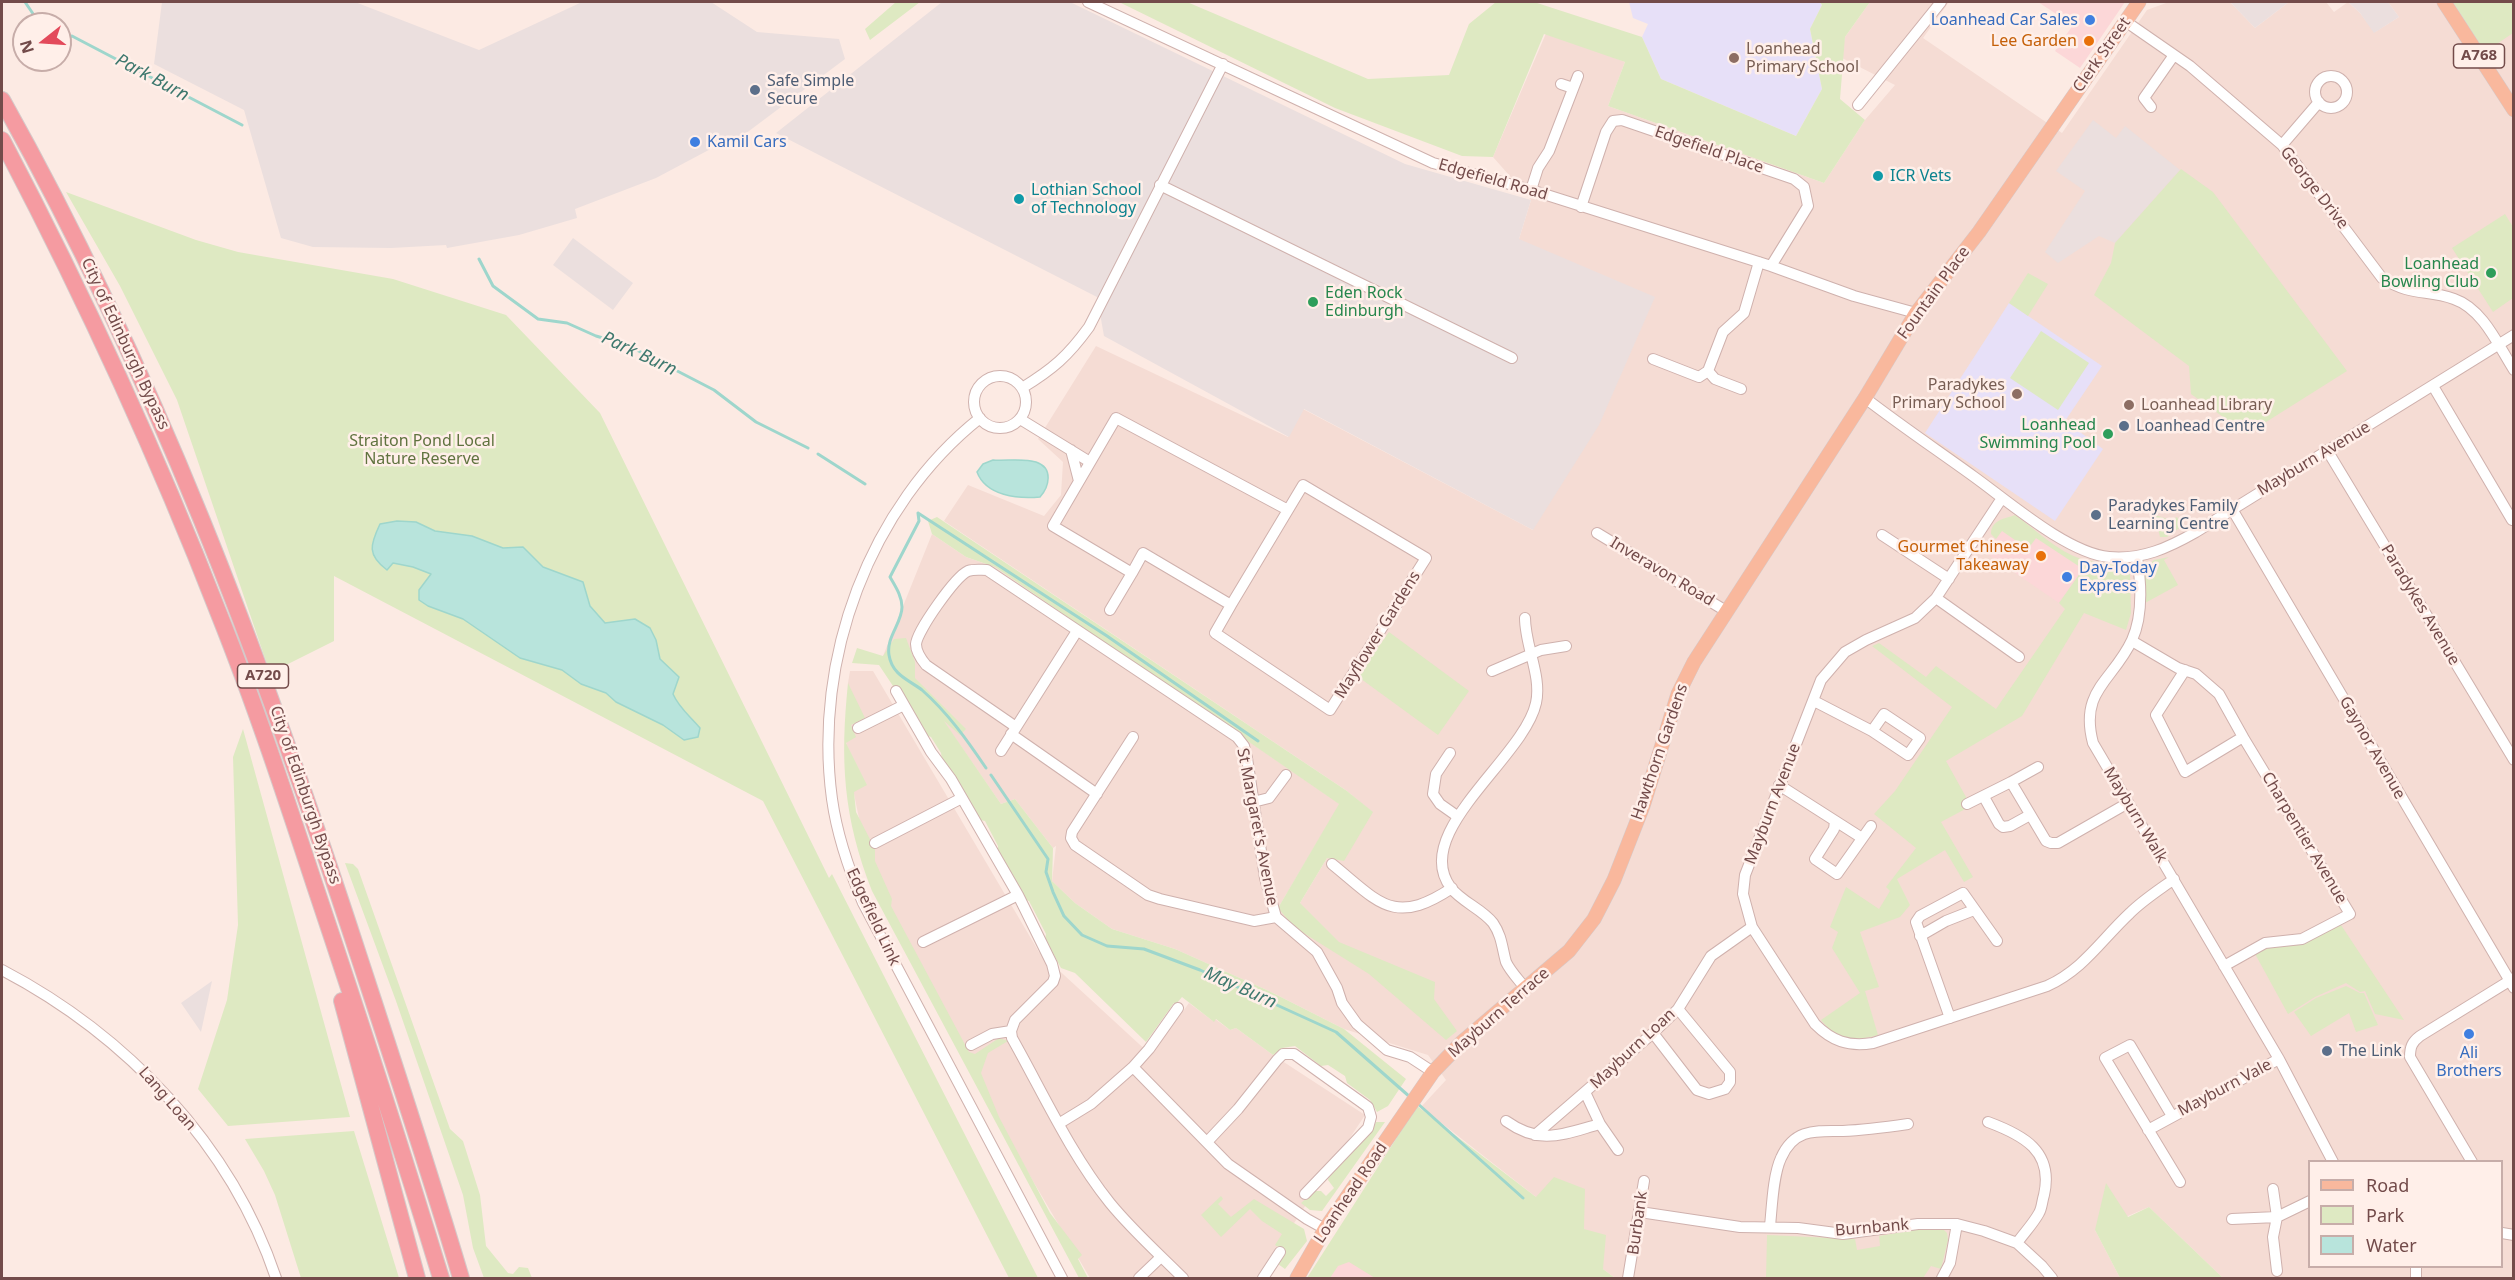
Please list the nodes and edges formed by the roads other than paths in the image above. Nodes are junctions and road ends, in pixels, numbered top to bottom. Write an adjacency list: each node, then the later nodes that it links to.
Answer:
1 (1088, 2): 7 (street, Edgefield Road)
2 (1941, 2): 13 (street)
3 (2139, 2): 5 (main road, Clerk Street)
4 (2444, 2): 16 (main road, A768)
5 (2125, 21): 6 (street, George Drive); 15 (main road, Clerk Street)
6 (2174, 55): 14 (street); 18 (street, George Drive)
7 (1223, 64): 19 (street); 20 (street, Edgefield Road)
8 (1578, 76): 10 (street)
9 (1561, 84): 10 (street)
10 (1573, 88): 20 (street)
11 (2, 100): 129 (highway, City of Edinburgh Bypass / A720)
12 (2319, 102): 18 (street)
13 (1858, 105)
14 (2151, 107)
15 (2065, 109): 24 (main road, Fountain Place)
16 (2514, 111)
17 (2, 140): 84 (highway, City of Edinburgh Bypass / A720)
18 (2282, 145): 26 (street, George Drive)
19 (1160, 185): 27 (street); 32 (street)
20 (1531, 190): 21 (street, Edgefield Road)
21 (1581, 207): 22 (street, Edgefield Road); 23 (street, Edgefield Place)
22 (1759, 262): 23 (street, Edgefield Road); 30 (street)
23 (1771, 266): 24 (street, Edgefield Road)
24 (1916, 313): 34 (main road, Fountain Place)
25 (2514, 335): 26 (street, Mayburn Avenue)
26 (2498, 344): 29 (street, George Drive); 31 (street, Mayburn Avenue)
27 (1512, 358)
28 (1653, 359): 30 (street)
29 (2514, 369)
30 (1708, 371): 33 (street)
31 (2433, 386): 38 (street, Mayburn Avenue); 45 (street)
32 (1022, 388): 35 (street); 36 (street)
33 (1741, 389)
34 (1865, 398): 41 (main road, Fountain Place); 42 (street, Mayburn Avenue)
35 (980, 418): 36 (street); 152 (street, Edgefield Link)
36 (1020, 419): 37 (street)
37 (1071, 450): 39 (street); 40 (street)
38 (2327, 450): 43 (street, Mayburn Avenue); 73 (street, Paradykes Avenue)
39 (1090, 462): 40 (street); 44 (street)
40 (1079, 481): 49 (street)
41 (1809, 482): 54 (main road, Hawthorn Gardens)
42 (2002, 498): 48 (street, Mayburn Avenue); 50 (street, Mayburn Avenue)
43 (2232, 509): 48 (street, Mayburn Avenue); 104 (street, Gaynor Avenue)
44 (1288, 510): 52 (street); 52 (street, Mayflower Gardens)
45 (2512, 520)
46 (1597, 532): 54 (street, Inveravon Road)
47 (1882, 535): 50 (street)
48 (2137, 557): 57 (street, Mayburn Walk)
49 (1132, 573): 52 (street); 53 (street)
50 (1949, 579): 51 (street, Mayburn Avenue)
51 (1936, 598): 60 (street); 64 (street, Mayburn Avenue)
52 (1231, 605)
53 (1110, 610)
54 (1726, 611): 99 (main road, Hawthorn Gardens)
55 (1525, 618): 59 (street)
56 (1077, 631): 67 (street); 67 (street, St Margaret's Avenue); 81 (street, St Margaret's Avenue)
57 (2132, 641): 61 (street, Charpentier Avenue); 82 (street, Mayburn Walk)
58 (1566, 646): 59 (street)
59 (1530, 655): 62 (street); 86 (street)
60 (2019, 657)
61 (2185, 670): 70 (street, Charpentier Avenue); 70 (street)
62 (1492, 671)
63 (896, 692): 65 (street)
64 (1814, 701): 68 (street); 77 (street, Mayburn Avenue)
65 (904, 705): 66 (street); 80 (street)
66 (858, 728)
67 (1014, 730): 71 (street); 78 (street, St Margaret's Avenue)
68 (1872, 731)
69 (1133, 737): 78 (street)
70 (2243, 737): 102 (street, Charpentier Avenue)
71 (1000, 751)
72 (1450, 753): 86 (street)
73 (2514, 760)
74 (2038, 767): 76 (street)
75 (1286, 775): 81 (street)
76 (2011, 782): 79 (street); 85 (street)
77 (1779, 786): 87 (street); 97 (street, Mayburn Avenue)
78 (1097, 794): 96 (street)
79 (1984, 797): 83 (street); 85 (street)
80 (962, 798): 90 (street); 94 (street)
81 (1253, 802): 96 (street, St Margaret's Avenue)
82 (2128, 803): 85 (street); 92 (street, Mayburn Walk)
83 (1967, 804)
84 (291, 815): 148 (highway); 149 (highway, City of Edinburgh Bypass / A720)
85 (2030, 815)
86 (1457, 816): 93 (street)
87 (1835, 821): 89 (street); 89 (street)
88 (1871, 826): 89 (street)
89 (1862, 838)
90 (875, 843)
91 (1339, 866): 93 (street)
92 (2174, 879): 102 (street, Mayburn Walk); 108 (street, Mayburn Avenue)
93 (1452, 888): 105 (street)
94 (1018, 895): 101 (street); 109 (street)
95 (1974, 910): 98 (street); 98 (street); 100 (street)
96 (1276, 917): 114 (street, St Margaret's Avenue)
97 (1752, 927): 107 (street, Mayburn Loan); 108 (street, Mayburn Avenue)
98 (1920, 936): 108 (street)
99 (1581, 937): 105 (main road, Mayburn Terrace)
100 (1997, 941)
101 (923, 942)
102 (2224, 966): 112 (street, Mayburn Walk)
103 (2, 970): 147 (street, Lang Loan)
104 (2512, 982): 128 (street)
105 (1524, 988): 114 (main road, Mayburn Terrace)
106 (1178, 1008): 113 (street)
107 (1678, 1009): 110 (street, Mayburn Loan); 110 (street)
108 (1950, 1018)
109 (1011, 1031): 111 (street); 120 (street)
110 (1653, 1034): 116 (street, Mayburn Loan)
111 (971, 1045)
112 (2278, 1059): 117 (street, Mayburn Vale); 127 (street, Mayburn Walk)
113 (1133, 1067): 120 (street); 125 (street)
114 (1433, 1072): 115 (main road, Mayburn Terrace)
115 (1420, 1091): 140 (main road, Loanhead Road)
116 (1585, 1092): 121 (street, Mayburn Loan); 124 (street, Mayburn Loan)
117 (2172, 1116): 123 (street, Mayburn Vale); 123 (street, Mayburn Vale)
118 (1506, 1121): 124 (street)
119 (1988, 1122): 141 (street)
120 (1060, 1123): 143 (street)
121 (1600, 1124): 124 (street); 126 (street, Mayburn Loan)
122 (1908, 1124): 139 (street)
123 (2148, 1130): 131 (street, Mayburn Vale)
124 (1535, 1136)
125 (1207, 1142): 133 (street); 140 (street)
126 (1618, 1150)
127 (2332, 1160)
128 (2471, 1160)
129 (427, 1166): 150 (highway, City of Edinburgh Bypass / A720); 151 (highway)
130 (1644, 1181): 135 (street, Burbank)
131 (2180, 1182)
132 (2273, 1189): 136 (street)
133 (1305, 1194)
134 (2308, 1202): 136 (street)
135 (1641, 1212): 139 (street, Burnbank); 145 (street, Burbank)
136 (2277, 1217): 137 (street); 146 (street)
137 (2232, 1219)
138 (1957, 1224): 139 (street, Burnbank); 141 (street, Burnbank); 158 (street)
139 (1770, 1226)
140 (1325, 1229): 156 (main road, Loanhead Road)
141 (2017, 1244): 159 (street, Burnbank)
142 (1280, 1251): 155 (street)
143 (1161, 1257): 153 (street); 154 (street)
144 (1620, 1264): 145 (street, Burbank)
145 (1632, 1264): 157 (street, Burbank)
146 (2277, 1270)
147 (276, 1278)
148 (417, 1278)
149 (441, 1278)
150 (461, 1278)
151 (473, 1278)
152 (1062, 1278)
153 (1139, 1278)
154 (1183, 1278)
155 (1263, 1278)
156 (1297, 1278)
157 (1628, 1278)
158 (1942, 1278)
159 (2052, 1278)

